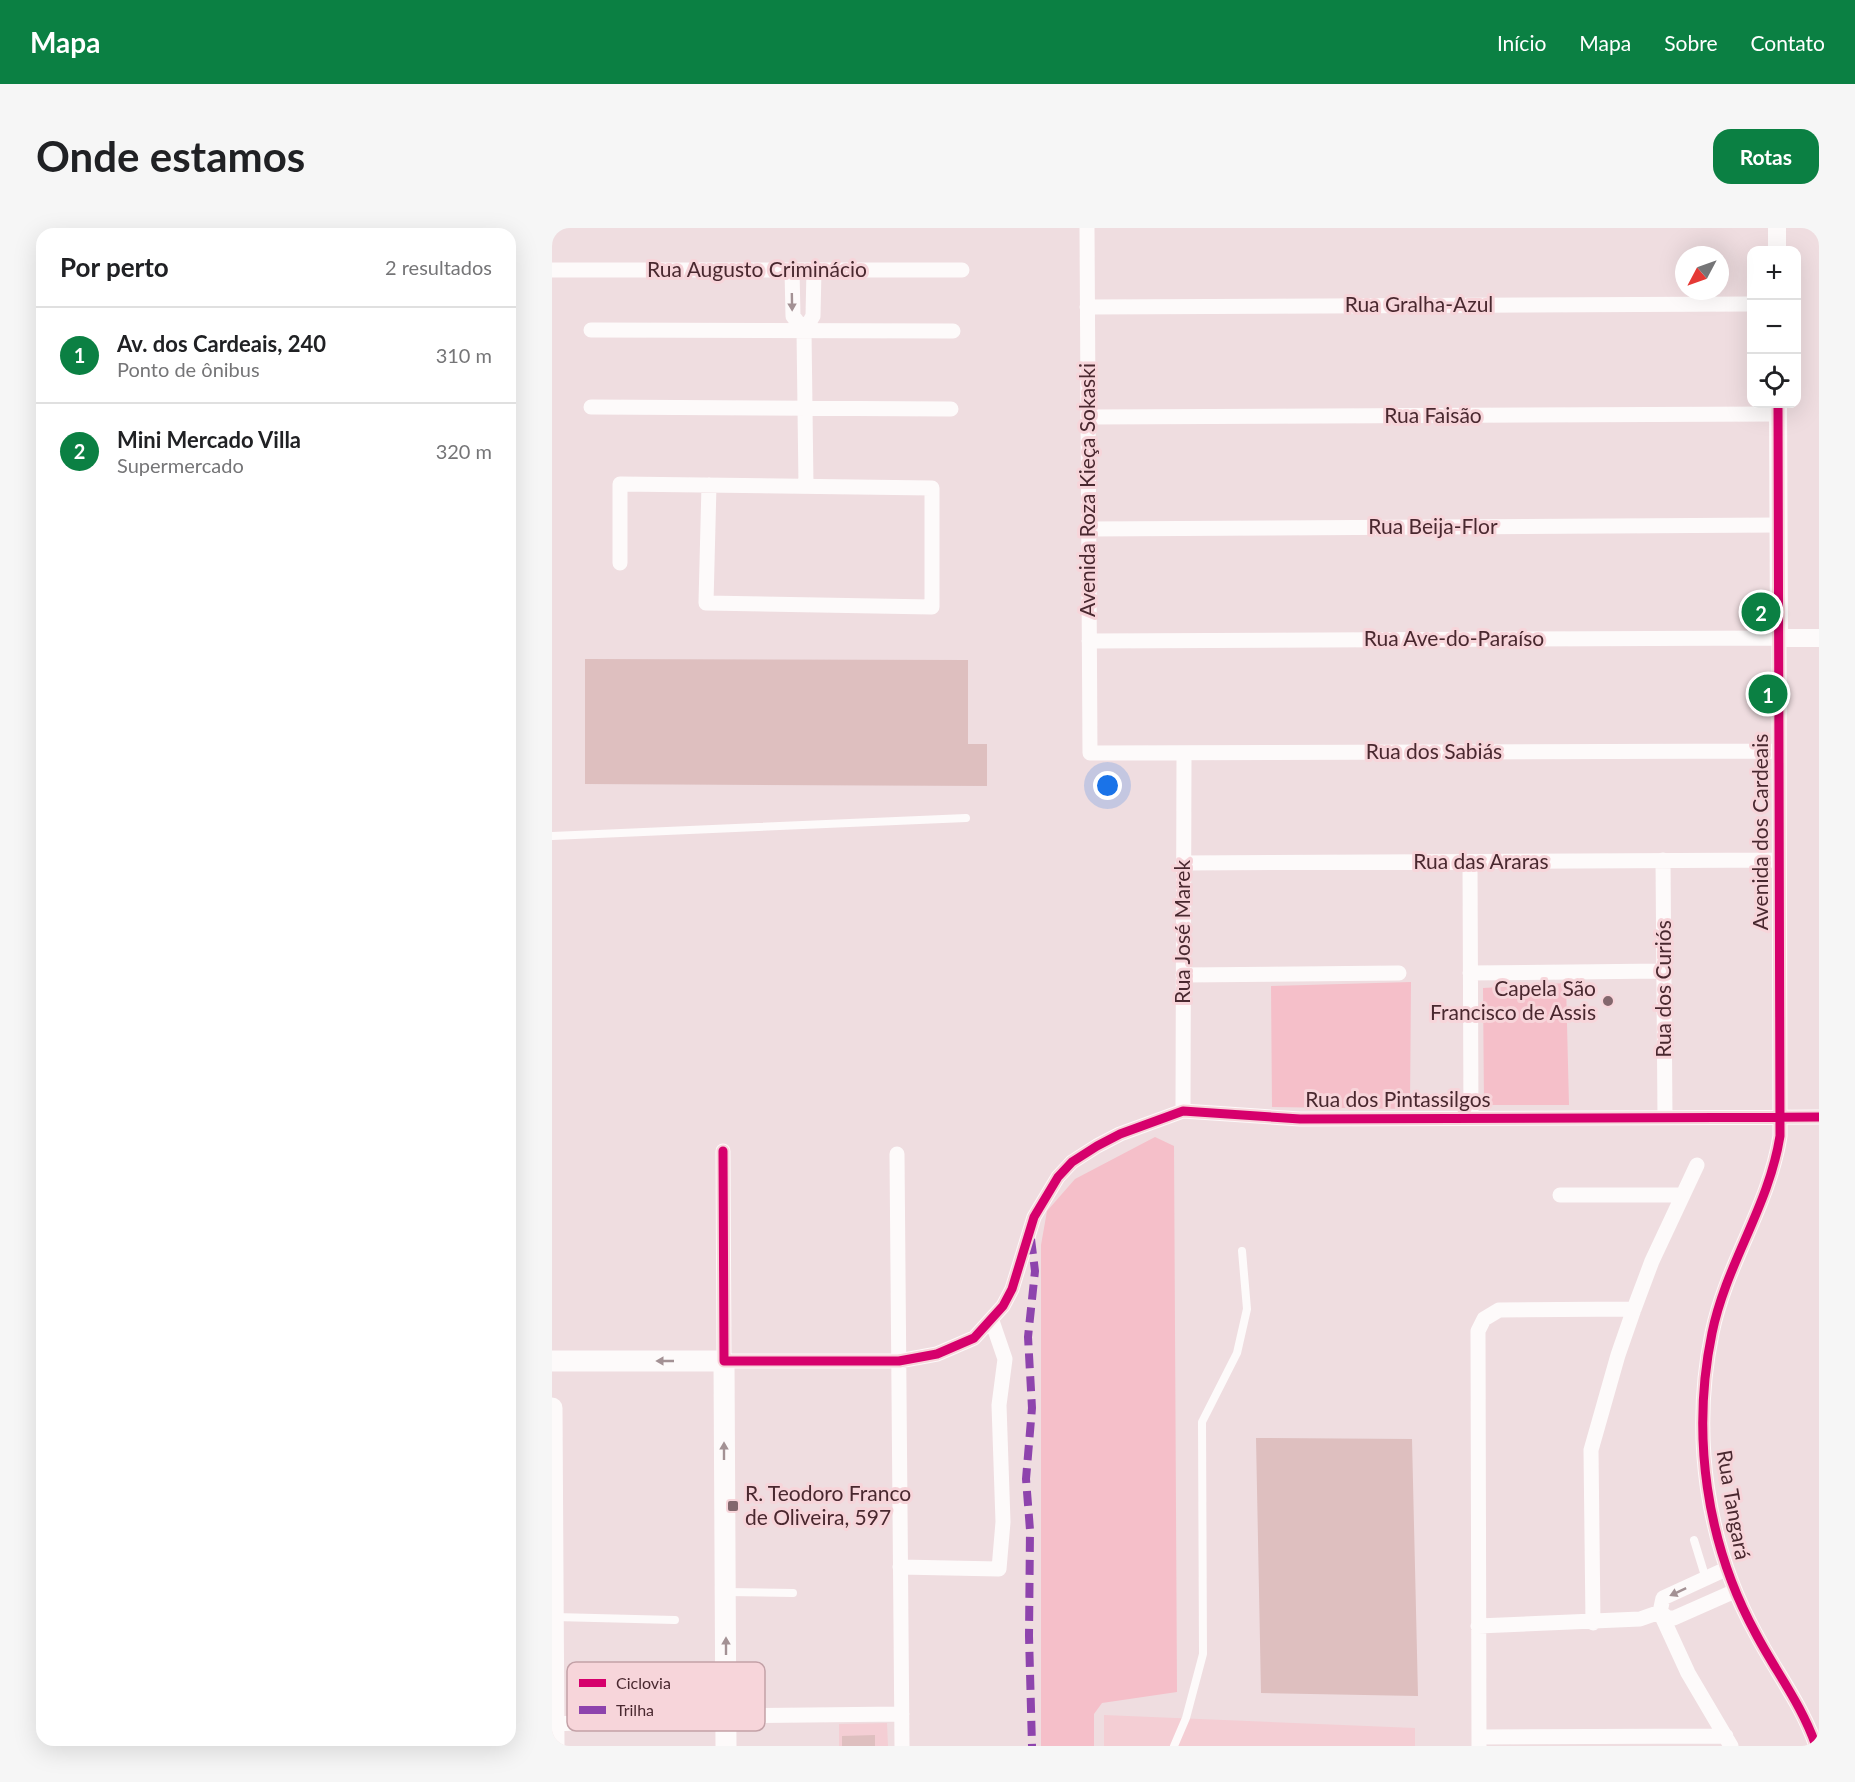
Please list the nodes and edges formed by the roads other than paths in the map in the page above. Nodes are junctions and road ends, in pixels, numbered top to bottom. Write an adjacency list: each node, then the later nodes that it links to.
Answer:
1 (1087, 228): 9 (street, Avenida Roza Kieça Sokaski)
2 (1777, 228): 3 (street)
3 (1777, 246)
4 (552, 270): 5 (street, Rua Augusto Criminácio)
5 (792, 270): 6 (street, Rua Augusto Criminácio); 11 (street, one-way to 11)
6 (814, 270): 7 (street, Rua Augusto Criminácio); 11 (street)
7 (962, 270)
8 (1747, 304): 9 (street, Rua Gralha-Azul)
9 (1088, 307): 17 (street, Avenida Roza Kieça Sokaski)
10 (591, 330): 11 (street)
11 (804, 331): 12 (street); 14 (street)
12 (952, 331)
13 (591, 407): 14 (street)
14 (805, 408): 15 (street); 19 (street)
15 (951, 409)
16 (1778, 409): 17 (street, Rua Faisão); 20 (street, Avenida dos Cardeais)
17 (1088, 417): 21 (street, Avenida Roza Kieça Sokaski)
18 (709, 485): 19 (street); 19 (street); 22 (street)
19 (806, 486)
20 (1778, 525): 21 (street, Rua Beija-Flor); 23 (street, Avenida dos Cardeais)
21 (1089, 529): 25 (street, Avenida Roza Kieça Sokaski)
22 (620, 563)
23 (1779, 638): 24 (street, Rua Ave-do-Paraíso); 25 (street, Rua Ave-do-Paraíso); 26 (street, Avenida dos Cardeais)
24 (1819, 638)
25 (1089, 641): 27 (street, Avenida Roza Kieça Sokaski)
26 (1779, 751): 28 (street, Rua dos Sabiás); 32 (street, Avenida dos Cardeais)
27 (1089, 753): 28 (street, Rua dos Sabiás)
28 (1184, 753): 34 (street, Rua José Marek)
29 (966, 818): 30 (lane)
30 (552, 836)
31 (1663, 860): 32 (street, Rua das Araras); 33 (street, Rua das Araras); 35 (street, Rua dos Curiós)
32 (1779, 860): 40 (street, Avenida dos Cardeais)
33 (1470, 862): 34 (street, Rua das Araras); 37 (street)
34 (1183, 863): 38 (street, Rua José Marek)
35 (1664, 971): 37 (street); 43 (street, Rua dos Curiós)
36 (1399, 973): 38 (street)
37 (1470, 973): 42 (street)
38 (1183, 975): 39 (street, Rua José Marek)
39 (1183, 1111): 42 (street, Rua dos Pintassilgos); 51 (street, Rua dos Pintassilgos)
40 (1781, 1117): 41 (street, Rua dos Pintassilgos); 43 (street, Rua dos Pintassilgos); 58 (street, Rua Tangará)
41 (1819, 1117)
42 (1471, 1118): 43 (street, Rua dos Pintassilgos)
43 (1665, 1118)
44 (723, 1151): 53 (street)
45 (897, 1154): 54 (street)
46 (1697, 1165): 48 (street)
47 (1560, 1195): 48 (street)
48 (1682, 1195): 50 (street)
49 (1242, 1251): 78 (lane)
50 (1634, 1309): 67 (street); 68 (street)
51 (992, 1321): 54 (street, Rua dos Pintassilgos); 57 (street)
52 (552, 1361): 53 (main road, one-way to 52)
53 (724, 1361): 54 (street, Rua dos Pintassilgos); 61 (main road, one-way to 53)
54 (899, 1361): 57 (street)
55 (552, 1408): 65 (main road)
56 (1694, 1540): 59 (lane)
57 (900, 1568): 70 (street)
58 (1726, 1569): 59 (street); 60 (street, Rua Tangará)
59 (1706, 1579): 63 (street); 64 (street, one-way to 64)
60 (1735, 1591): 63 (street); 79 (street, Rua Tangará)
61 (725, 1592): 62 (lane); 69 (main road, one-way to 61)
62 (793, 1593)
63 (1714, 1599): 64 (street)
64 (1660, 1612): 67 (street); 75 (street)
65 (553, 1617): 66 (lane); 73 (main road)
66 (675, 1620)
67 (1593, 1623): 68 (street)
68 (1478, 1626): 74 (street)
69 (726, 1662)
70 (902, 1714): 71 (street); 77 (street)
71 (765, 1716)
72 (567, 1723): 73 (street)
73 (554, 1724): 76 (main road)
74 (1479, 1741): 75 (street)
75 (1728, 1741)
76 (554, 1746)
77 (902, 1746)
78 (1174, 1746)
79 (1816, 1746)

